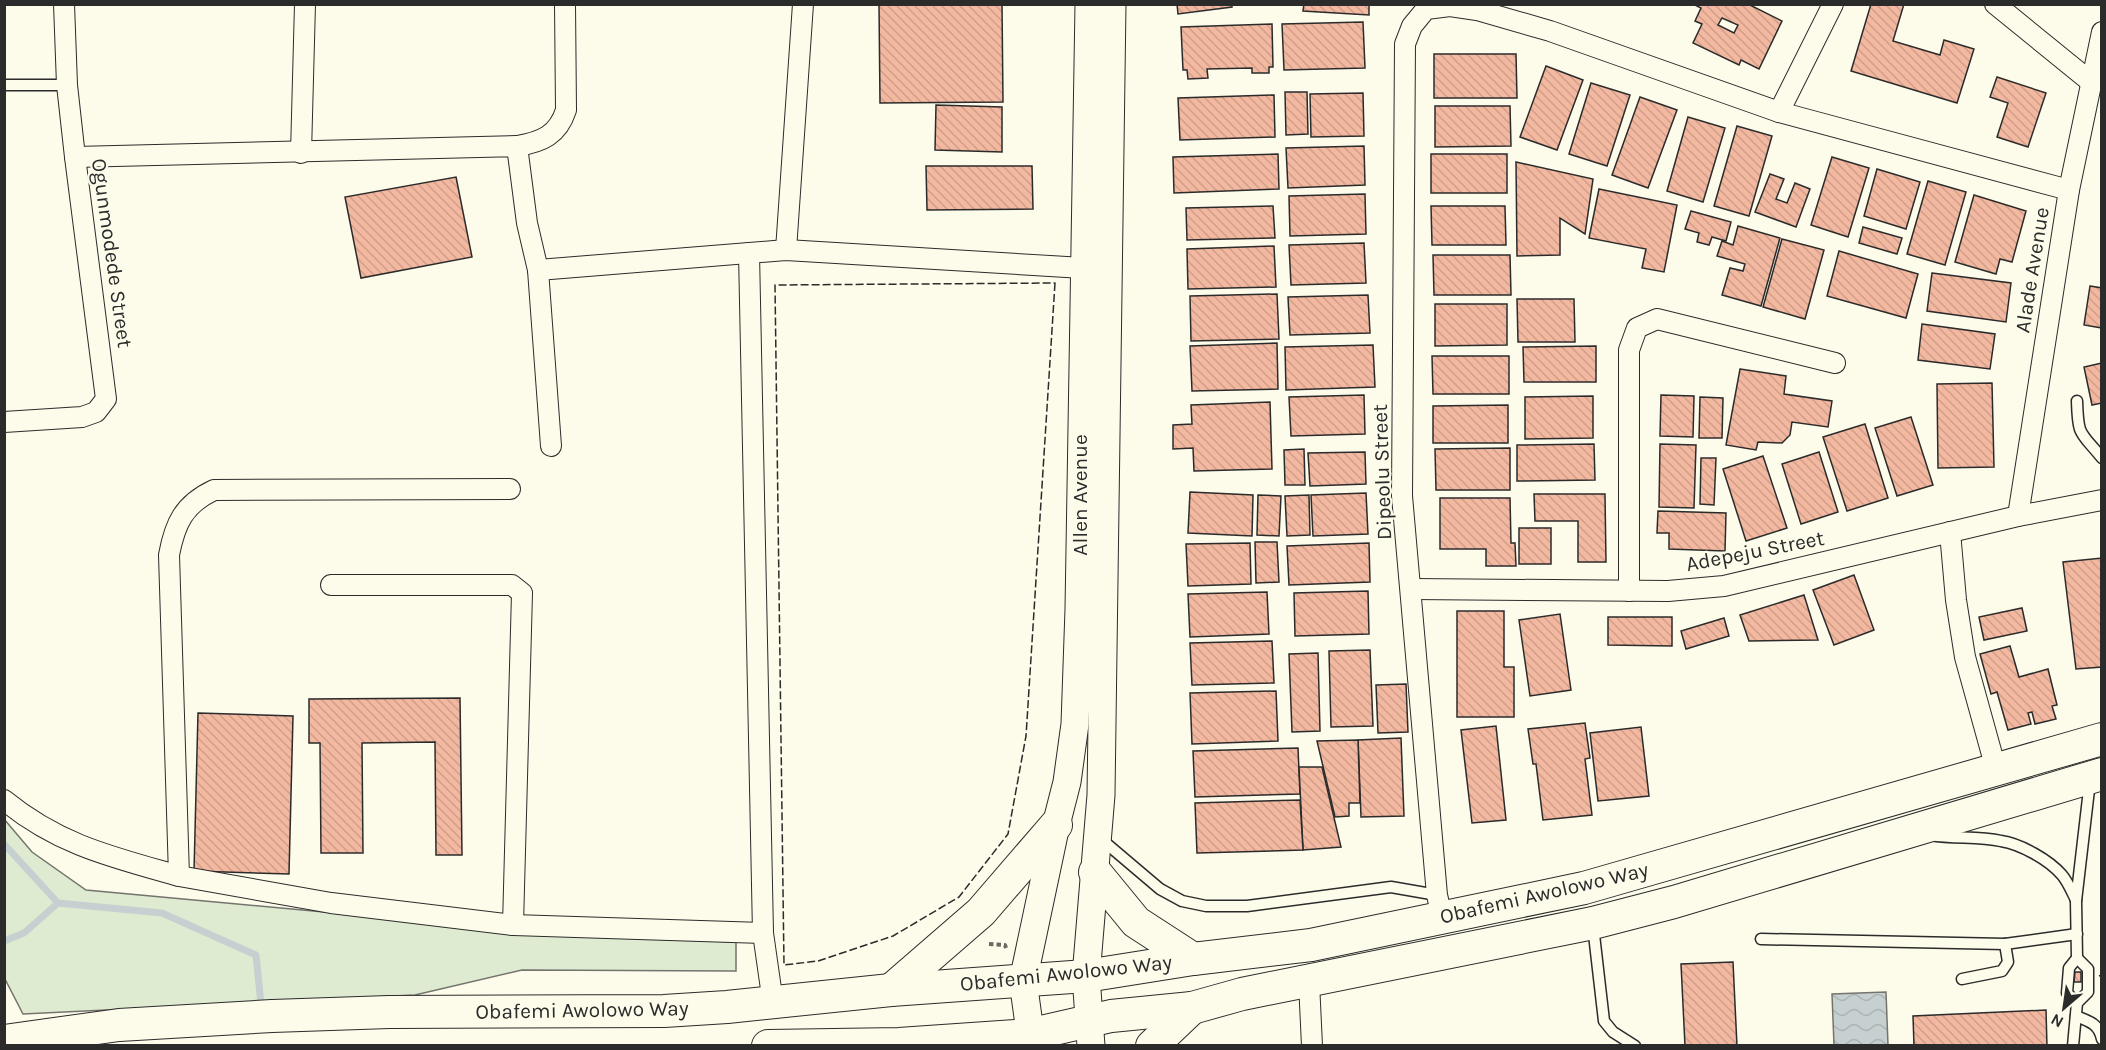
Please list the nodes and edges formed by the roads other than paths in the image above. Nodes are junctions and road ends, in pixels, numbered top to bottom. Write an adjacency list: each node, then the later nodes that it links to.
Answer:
1 (64, 4): 12 (street, Ogunmodede Street)
2 (305, 4): 15 (street)
3 (565, 4): 14 (street)
4 (803, 4): 18 (street)
5 (1089, 4): 20 (main road, Allen Avenue)
6 (1112, 4): 40 (main road, Allen Avenue)
7 (1833, 4): 13 (street)
8 (1995, 4): 10 (street)
9 (2102, 32): 10 (street, Alade Avenue)
10 (2091, 82): 17 (street, Alade Avenue)
11 (4, 85): 12 (lane)
12 (67, 85): 16 (street, Ogunmodede Street)
13 (1779, 112): 17 (street); 32 (street, Dipeolu Street)
14 (517, 146): 15 (street); 21 (street)
15 (301, 153): 16 (street)
16 (75, 157): 24 (street, Ogunmodede Street)
17 (2069, 190): 29 (street, Alade Avenue)
18 (786, 250): 19 (street); 20 (street)
19 (748, 253): 21 (street); 47 (street)
20 (1083, 268): 38 (main road, Allen Avenue)
21 (538, 270): 25 (street)
22 (1835, 363): 33 (street)
23 (2077, 401): 26 (lane)
24 (4, 422)
25 (551, 446)
26 (2102, 458)
27 (510, 489): 42 (street)
28 (2102, 500): 29 (street, Adepeju Street)
29 (2018, 516): 30 (street, Adepeju Street)
30 (1950, 532): 33 (street, Adepeju Street); 35 (street)
31 (331, 585): 46 (street)
32 (1412, 589): 33 (street, Adepeju Street); 44 (street, Dipeolu Street)
33 (1629, 591)
34 (2102, 739): 35 (main road, Obafemi Awolowo Way)
35 (1996, 770): 44 (main road, Obafemi Awolowo Way)
36 (2096, 775): 39 (main road, Obafemi Awolowo Way); 43 (lane)
37 (4, 800): 42 (street)
38 (1056, 825): 55 (main road, Allen Avenue); 57 (main road)
39 (1914, 832): 43 (lane); 45 (main road, Obafemi Awolowo Way)
40 (1098, 836): 41 (main road, Allen Avenue); 44 (lane)
41 (1095, 872): 52 (main road); 53 (main road, Allen Avenue)
42 (179, 876): 46 (street)
43 (2076, 900): 48 (lane)
44 (1440, 906): 52 (main road, Obafemi Awolowo Way)
45 (1593, 923): 56 (main road, Obafemi Awolowo Way); 69 (lane)
46 (513, 925): 47 (street)
47 (763, 933): 58 (street)
48 (2077, 934): 50 (lane); 51 (lane)
49 (1761, 939): 50 (lane)
50 (2005, 944): 54 (lane)
51 (2077, 958): 59 (lane); 59 (lane)
52 (1192, 959): 53 (main road, Obafemi Awolowo Way)
53 (1086, 975): 55 (main road, Obafemi Awolowo Way); 62 (main road, Allen Avenue)
54 (1962, 979)
55 (1023, 981): 57 (main road, Obafemi Awolowo Way); 64 (main road, Allen Avenue)
56 (1309, 982): 60 (main road, Obafemi Awolowo Way); 68 (street)
57 (891, 990): 58 (main road, Obafemi Awolowo Way)
58 (772, 1003): 65 (main road, Obafemi Awolowo Way)
59 (2077, 1003): 61 (lane)
60 (1192, 1008): 62 (main road, Obafemi Awolowo Way); 67 (main road)
61 (2076, 1016): 63 (lane); 70 (lane)
62 (1090, 1033): 64 (main road, Obafemi Awolowo Way)
63 (2102, 1039)
64 (1030, 1040): 66 (main road, Obafemi Awolowo Way)
65 (4, 1041)
66 (768, 1046)
67 (1152, 1046)
68 (1312, 1046)
69 (1635, 1046)
70 (2073, 1046)

